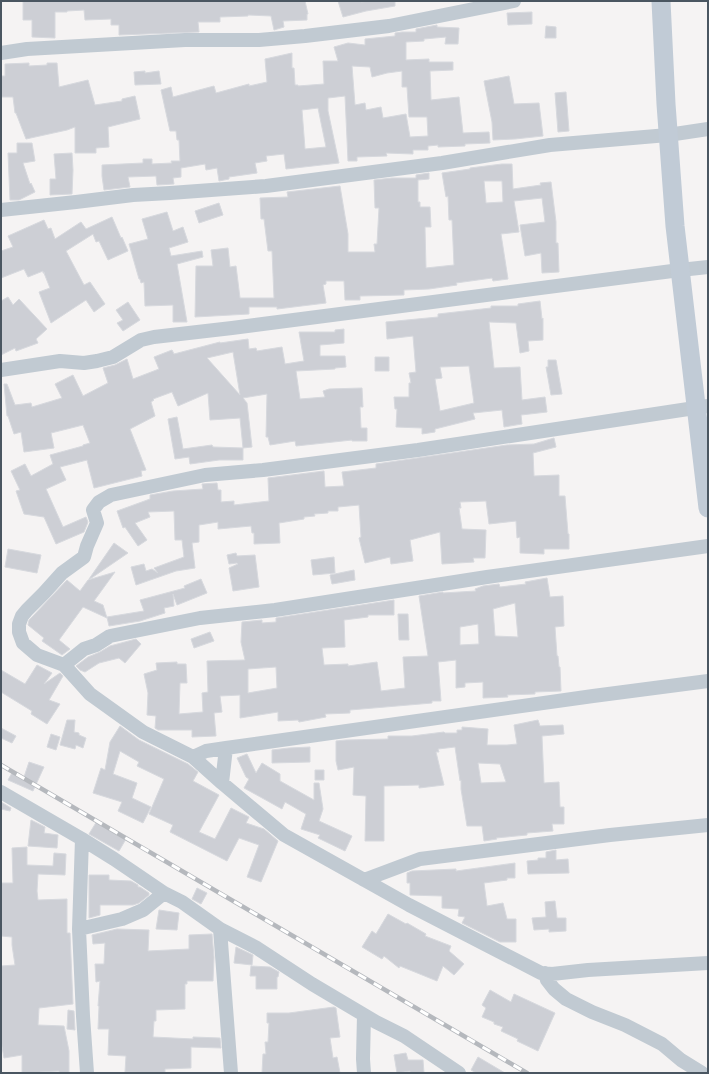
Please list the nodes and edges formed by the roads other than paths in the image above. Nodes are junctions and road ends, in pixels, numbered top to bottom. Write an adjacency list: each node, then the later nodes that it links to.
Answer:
1 (514, 1): 3 (street)
2 (661, 1): 5 (street)
3 (1, 53)
4 (708, 129): 5 (street)
5 (668, 135): 6 (street); 8 (street)
6 (1, 210)
7 (708, 267): 8 (street)
8 (680, 270): 9 (street); 10 (street)
9 (1, 370)
10 (702, 406): 11 (street); 13 (street)
11 (708, 508)
12 (708, 546): 13 (street)
13 (64, 665): 16 (street)
14 (708, 681): 15 (street)
15 (226, 748): 16 (street); 17 (street)
16 (193, 757): 17 (street)
17 (222, 783): 21 (street)
18 (1, 792): 20 (street)
19 (708, 825): 21 (street)
20 (82, 839): 22 (street); 23 (street)
21 (364, 880): 26 (street)
22 (164, 893): 23 (street); 24 (street)
23 (79, 929): 28 (street)
24 (220, 929): 27 (street); 29 (street)
25 (708, 963): 26 (street)
26 (545, 973): 32 (street)
27 (364, 1015): 30 (street); 31 (street)
28 (87, 1073)
29 (231, 1073)
30 (364, 1073)
31 (459, 1073)
32 (702, 1073)

